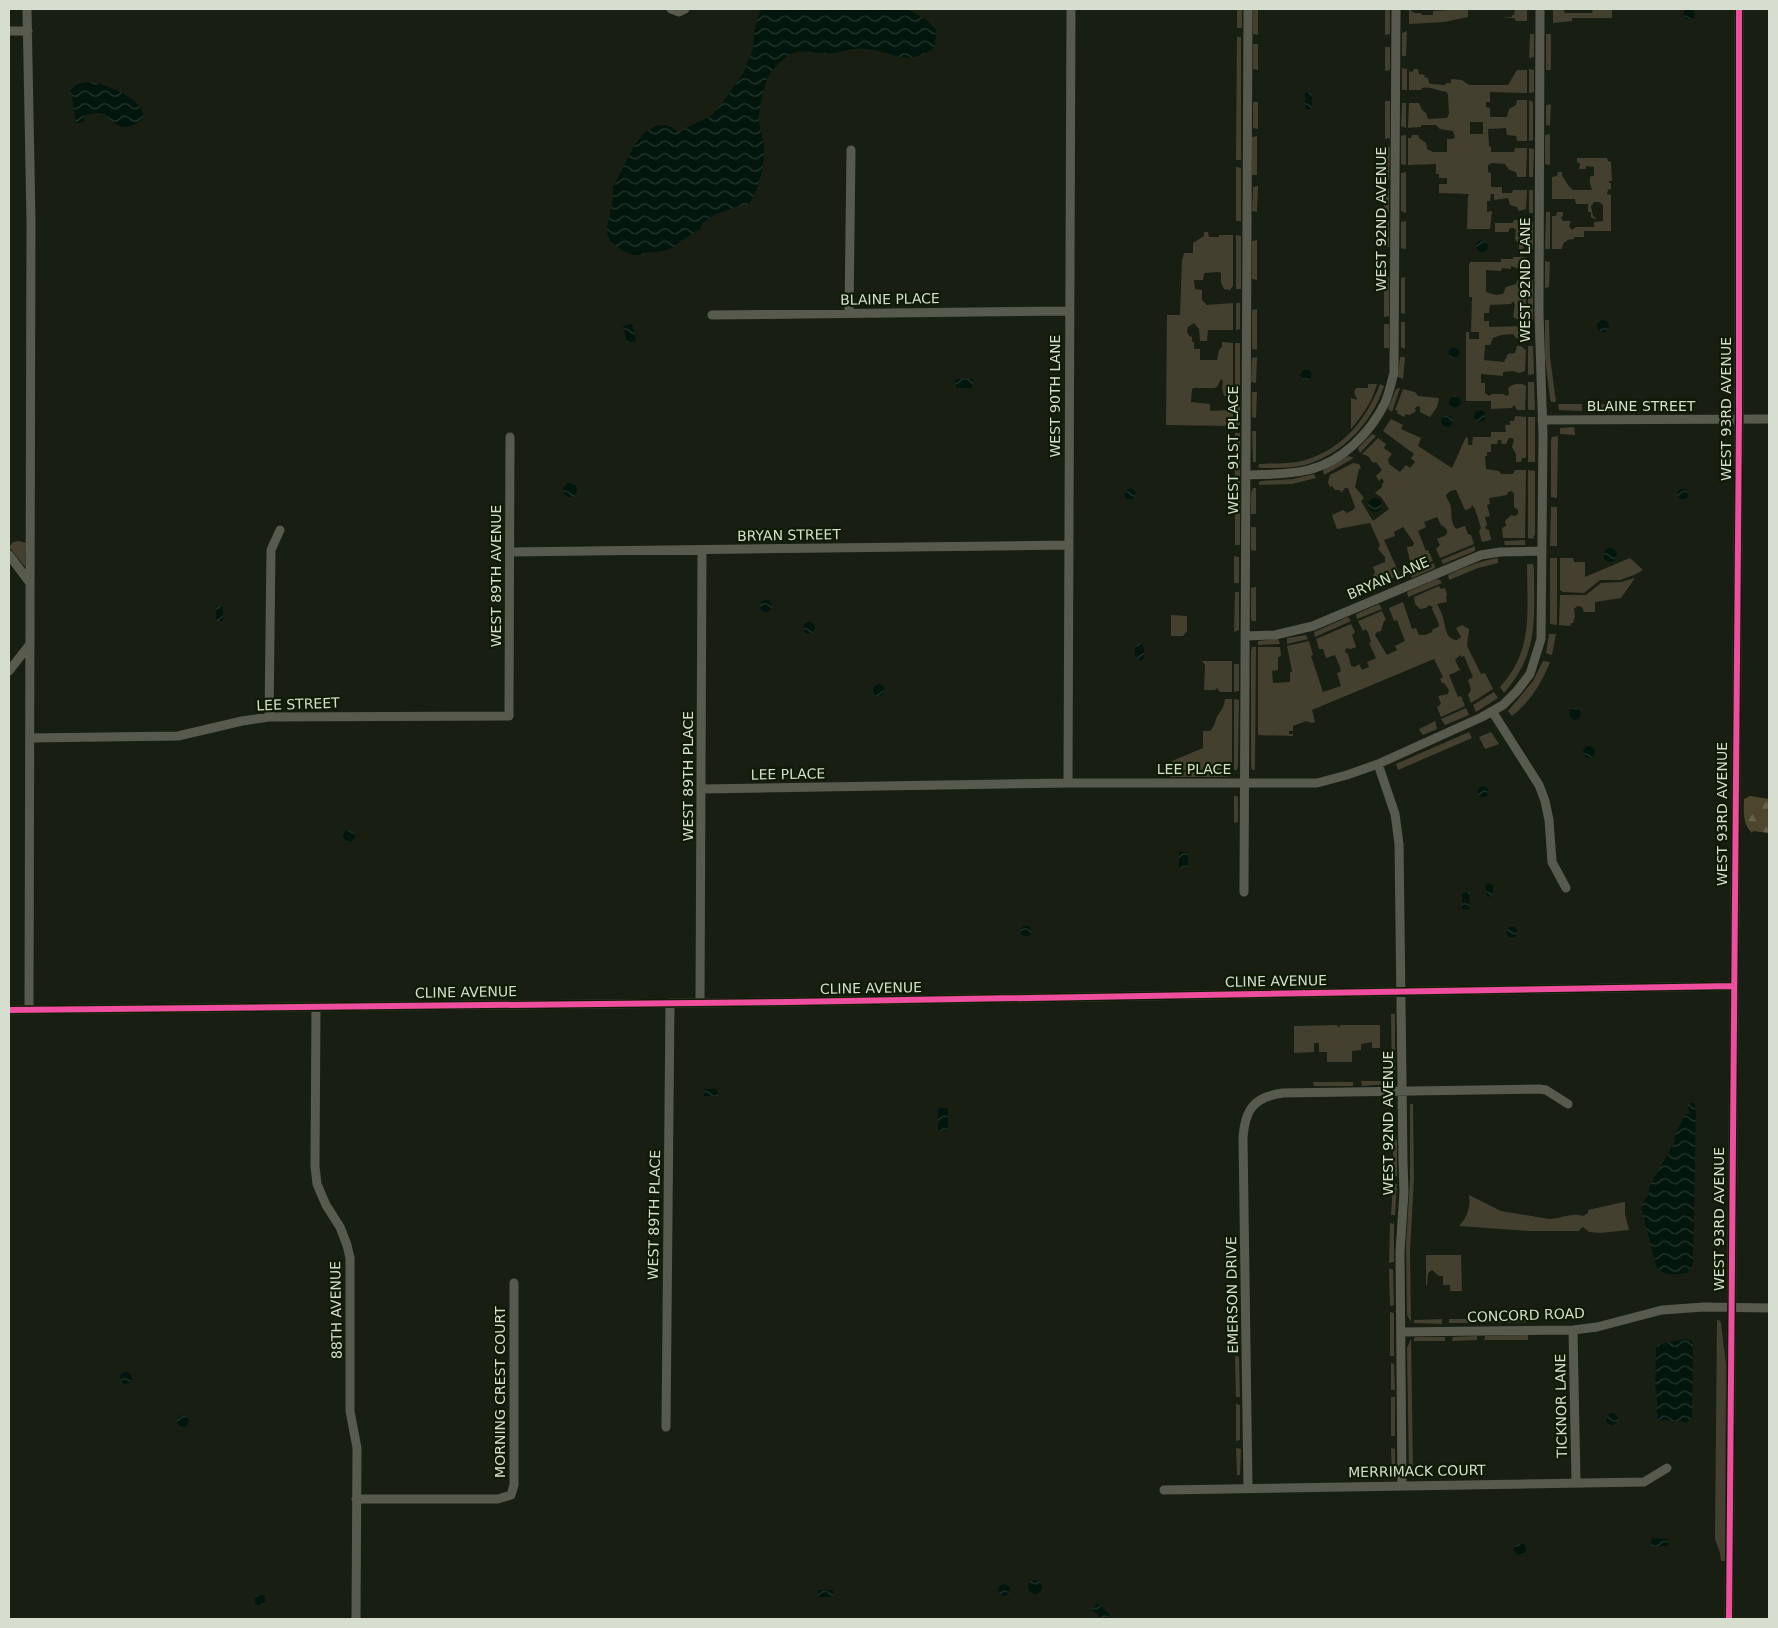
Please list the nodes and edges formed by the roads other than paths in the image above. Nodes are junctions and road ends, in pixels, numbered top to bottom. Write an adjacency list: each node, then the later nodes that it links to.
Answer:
1 (28, 9): 9 (street)
2 (671, 9): 3 (street)
3 (685, 9)
4 (1071, 9): 12 (street, WEST 90TH LANE)
5 (1248, 9): 19 (street, WEST 91ST PLACE)
6 (1396, 9): 19 (street, WEST 92ND AVENUE)
7 (1540, 9): 17 (street, WEST 92ND LANE)
8 (1739, 9): 15 (street, WEST 93RD AVENUE)
9 (28, 30): 10 (street); 26 (street)
10 (9, 31)
11 (851, 150): 13 (street)
12 (1069, 311): 13 (street, BLAINE PLACE); 21 (street, WEST 90TH LANE)
13 (849, 313): 14 (street, BLAINE PLACE)
14 (712, 315)
15 (1739, 419): 16 (street, BLAINE STREET); 17 (street, BLAINE STREET); 40 (street, WEST 93RD AVENUE)
16 (1769, 419)
17 (1542, 420): 23 (street, WEST 92ND LANE)
18 (510, 437): 24 (street, WEST 89TH AVENUE)
19 (1246, 475): 27 (street, WEST 91ST PLACE)
20 (280, 530): 32 (street)
21 (1068, 545): 22 (street, BRYAN STREET); 35 (street, WEST 90TH LANE)
22 (702, 550): 24 (street, BRYAN STREET); 37 (street, WEST 89TH PLACE)
23 (1542, 551): 27 (street, BRYAN LANE); 30 (street, LEE PLACE)
24 (510, 552): 31 (street, WEST 89TH AVENUE)
25 (9, 555): 26 (street)
26 (30, 584): 28 (street)
27 (1246, 636): 36 (street, WEST 91ST PLACE)
28 (30, 644): 29 (street); 33 (street)
29 (9, 671)
30 (1492, 711): 34 (street, LEE PLACE); 38 (street)
31 (509, 716): 32 (street, LEE STREET)
32 (270, 717): 33 (street, LEE STREET)
33 (30, 738): 46 (street)
34 (1378, 764): 36 (street, LEE PLACE); 41 (street, WEST 92ND AVENUE)
35 (1068, 783): 36 (street, LEE PLACE); 37 (street, LEE PLACE)
36 (1244, 784): 39 (street, WEST 91ST PLACE)
37 (702, 789): 42 (street, WEST 89TH PLACE)
38 (1566, 888)
39 (1244, 892)
40 (1733, 986): 41 (street, CLINE AVENUE); 50 (street, WEST 93RD AVENUE)
41 (1401, 992): 42 (street, CLINE AVENUE); 47 (street, WEST 92ND AVENUE)
42 (700, 1002): 43 (street, CLINE AVENUE)
43 (670, 1003): 44 (street, CLINE AVENUE); 54 (street, WEST 89TH PLACE)
44 (316, 1007): 46 (street, CLINE AVENUE); 60 (street, 88TH AVENUE)
45 (9, 1010): 46 (street, CLINE AVENUE)
46 (29, 1010)
47 (1402, 1091): 48 (street); 53 (street, WEST 92ND AVENUE); 58 (street, EMERSON DRIVE)
48 (1568, 1104)
49 (514, 1283): 60 (street, MORNING CREST COURT)
50 (1731, 1308): 51 (street, CONCORD ROAD); 52 (street, CONCORD ROAD); 62 (street, WEST 93RD AVENUE)
51 (1769, 1308)
52 (1573, 1330): 53 (street, CONCORD ROAD); 56 (street, TICKNOR LANE)
53 (1401, 1332): 57 (street, WEST 92ND AVENUE)
54 (666, 1427)
55 (1668, 1468): 56 (street, MERRIMACK COURT)
56 (1576, 1482): 57 (street, MERRIMACK COURT)
57 (1402, 1486): 58 (street, MERRIMACK COURT)
58 (1248, 1487): 59 (street, MERRIMACK COURT)
59 (1164, 1490)
60 (356, 1498): 61 (street, 88TH AVENUE)
61 (356, 1619)
62 (1729, 1619)

